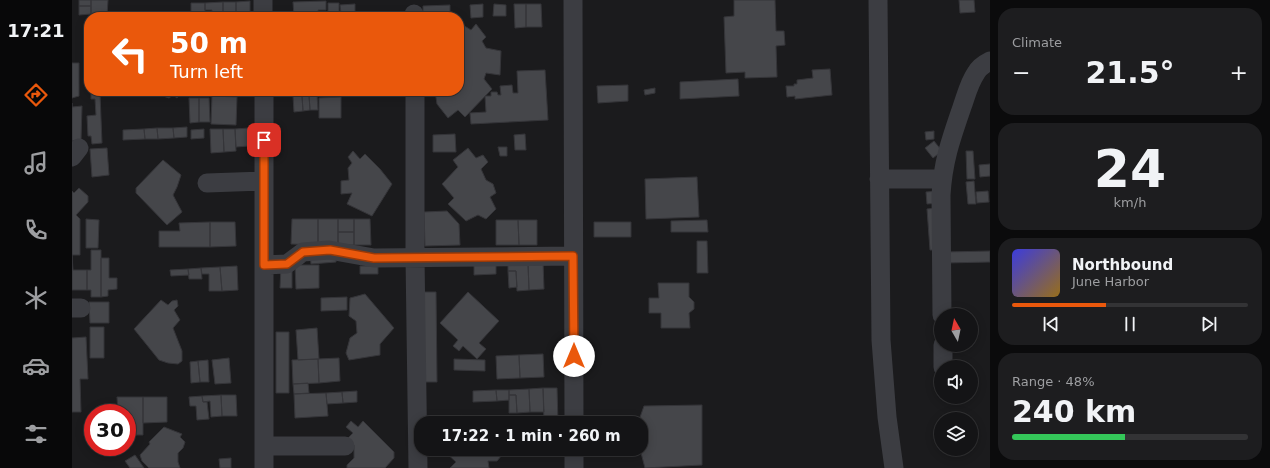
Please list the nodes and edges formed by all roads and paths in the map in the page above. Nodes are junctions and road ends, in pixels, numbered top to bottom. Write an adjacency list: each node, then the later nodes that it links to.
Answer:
1 (263, 0): 4 (street)
2 (573, 0): 12 (street)
3 (878, 0): 8 (street)
4 (263, 12)
5 (990, 61): 9 (street)
6 (264, 96): 10 (street)
7 (414, 96): 13 (street)
8 (879, 179): 9 (street); 23 (street)
9 (942, 179): 15 (street)
10 (264, 181): 11 (street); 14 (street)
11 (207, 183)
12 (573, 256): 13 (street); 16 (street)
13 (415, 257): 14 (street); 21 (street)
14 (264, 265): 17 (street)
15 (942, 308)
16 (574, 416)
17 (264, 446): 18 (street); 20 (street)
18 (346, 446)
19 (574, 456): 22 (street)
20 (264, 468)
21 (418, 468)
22 (574, 468)
23 (894, 468)

